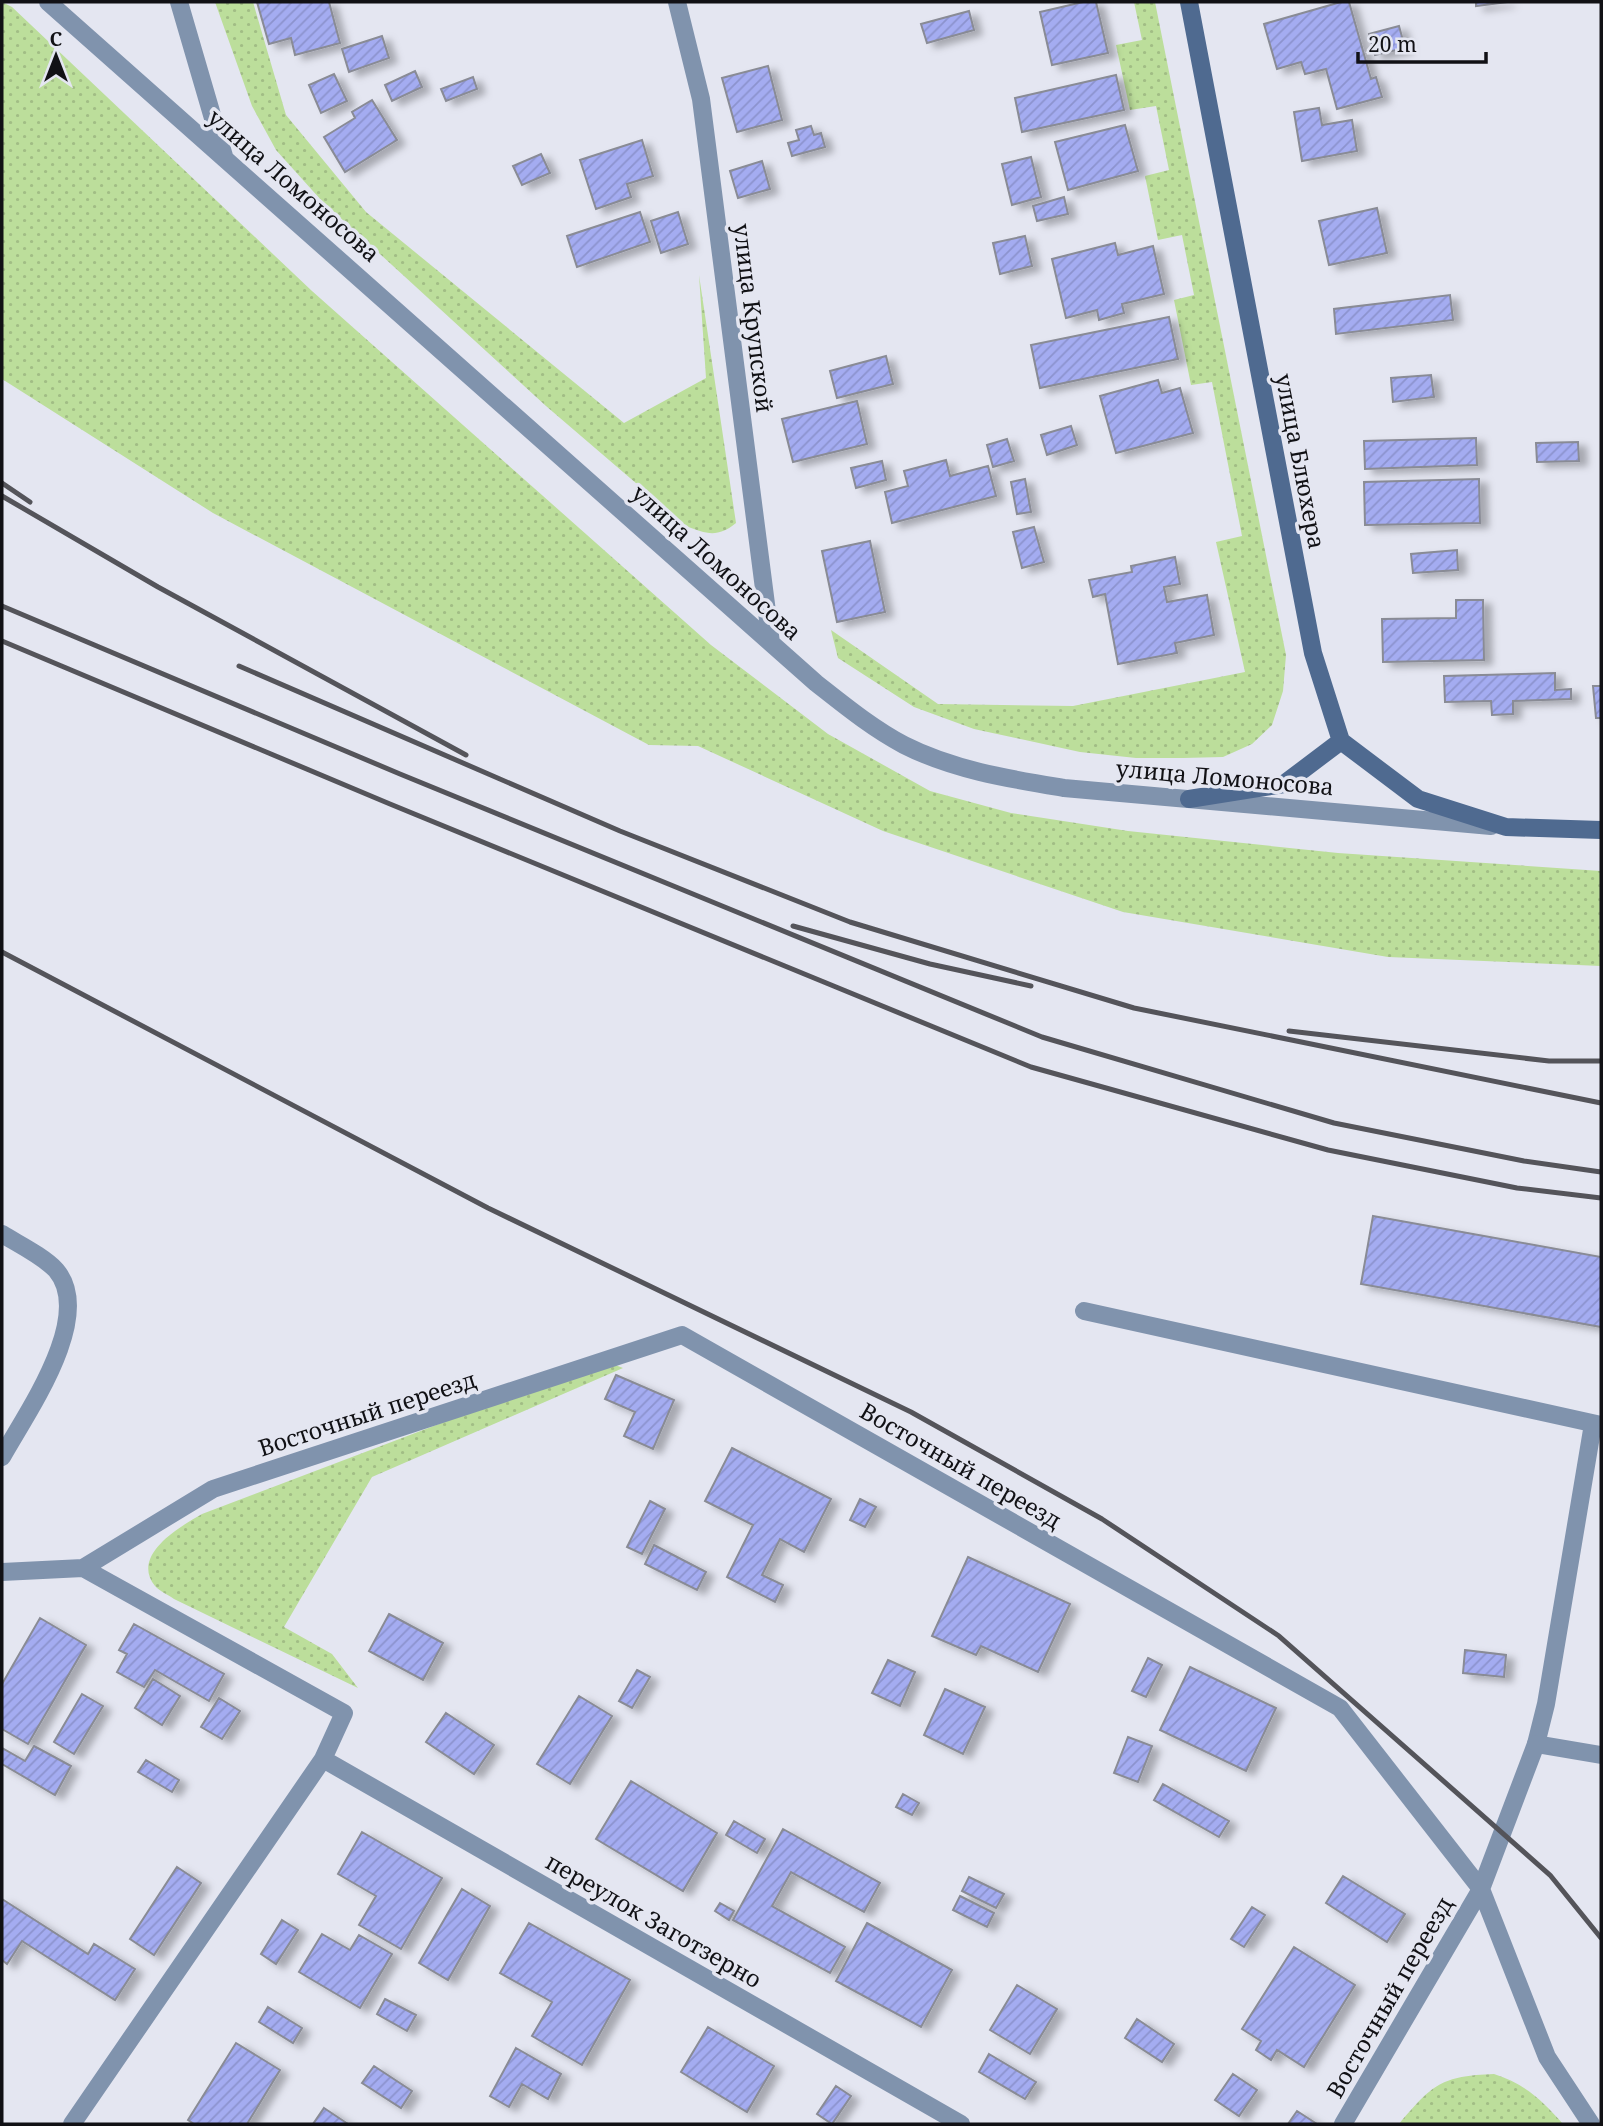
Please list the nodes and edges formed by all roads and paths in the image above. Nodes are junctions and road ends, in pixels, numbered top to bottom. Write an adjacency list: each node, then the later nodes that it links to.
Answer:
1 (48, 2): 5 (street, улица Ломоносова)
2 (179, 2): 5 (street)
3 (677, 2): 6 (street, улица Крупской)
4 (1189, 2): 7 (street, улица Блюхера)
5 (225, 156): 6 (street, улица Ломоносова)
6 (771, 643): 8 (street, улица Ломоносова)
7 (1341, 741): 8 (street); 9 (street)
8 (1189, 799): 9 (street, улица Ломоносова)
9 (1506, 827): 10 (street)
10 (1601, 830)
11 (2, 1234): 14 (street)
12 (1084, 1311): 13 (street)
13 (1597, 1424): 17 (street)
14 (2, 1457)
15 (83, 1568): 16 (street); 19 (street); 20 (street, Восточный переезд)
16 (2, 1572)
17 (1536, 1744): 18 (street); 20 (street)
18 (1601, 1755)
19 (323, 1759): 21 (street); 22 (street, переулок Заготзерно)
20 (1480, 1889): 23 (street, Восточный переезд); 24 (street)
21 (72, 2124)
22 (961, 2124)
23 (1343, 2124)
24 (1591, 2124)

